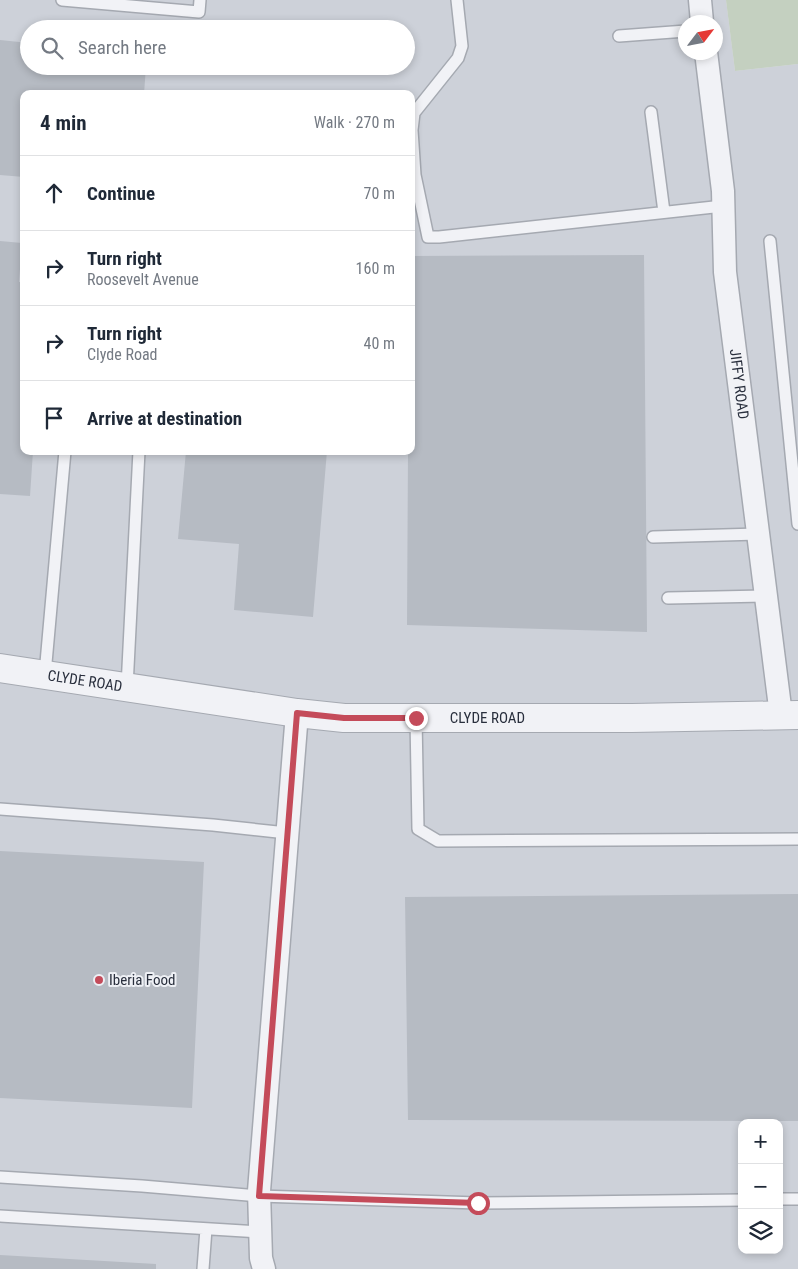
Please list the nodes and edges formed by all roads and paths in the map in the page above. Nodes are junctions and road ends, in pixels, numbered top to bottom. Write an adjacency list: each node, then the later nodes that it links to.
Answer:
1 (62, 0): 2 (lane)
2 (200, 0)
3 (456, 0): 9 (lane)
4 (700, 0): 5 (street)
5 (701, 15)
6 (678, 32): 7 (lane)
7 (619, 36)
8 (707, 60): 12 (street, JIFFY ROAD)
9 (415, 112)
10 (651, 112): 13 (lane)
11 (415, 174): 13 (lane)
12 (723, 206): 13 (lane); 18 (street, JIFFY ROAD)
13 (664, 212)
14 (770, 241): 17 (lane)
15 (65, 455): 23 (lane)
16 (139, 455): 24 (lane)
17 (798, 524)
18 (758, 534): 19 (lane); 20 (street, JIFFY ROAD)
19 (653, 537)
20 (766, 596): 21 (lane); 26 (street, JIFFY ROAD)
21 (668, 598)
22 (0, 668): 23 (street, CLYDE ROAD)
23 (45, 674): 24 (street, CLYDE ROAD)
24 (127, 687): 25 (street, CLYDE ROAD)
25 (297, 713): 27 (street, CLYDE ROAD); 29 (street)
26 (789, 715): 27 (street, CLYDE ROAD)
27 (416, 718): 30 (lane)
28 (0, 809): 29 (lane)
29 (287, 834): 32 (street)
30 (798, 839)
31 (0, 1177): 32 (lane)
32 (259, 1196): 35 (lane); 38 (street)
33 (783, 1199): 34 (lane)
34 (798, 1199)
35 (738, 1200)
36 (0, 1216): 37 (lane)
37 (206, 1228): 38 (lane); 39 (lane)
38 (261, 1232): 40 (street)
39 (203, 1269)
40 (264, 1269)

